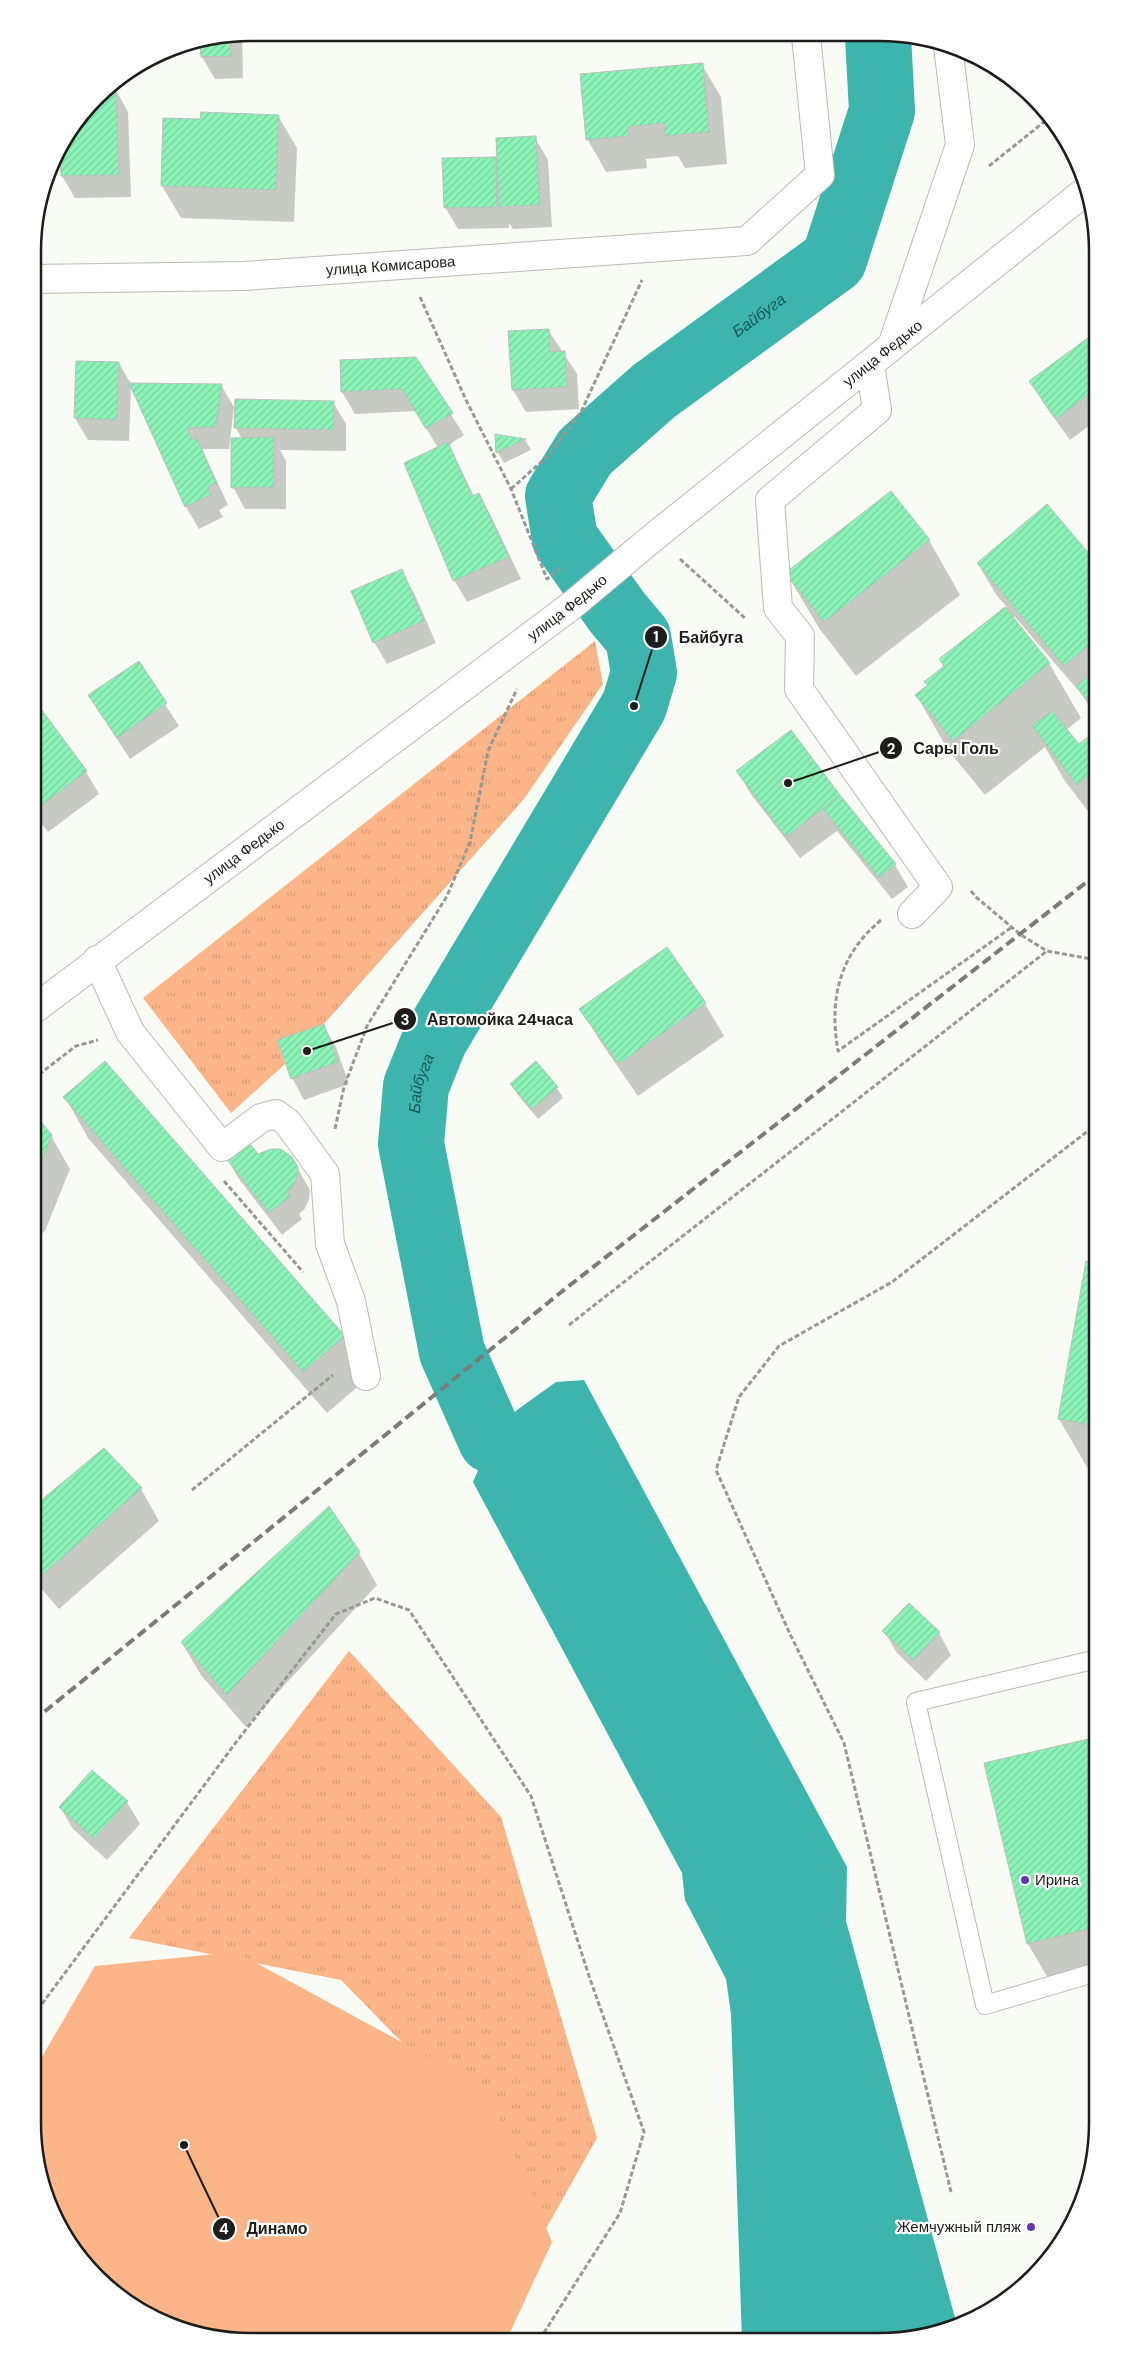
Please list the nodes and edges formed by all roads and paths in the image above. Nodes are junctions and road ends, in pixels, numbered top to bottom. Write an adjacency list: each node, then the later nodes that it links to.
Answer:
1 (807, 41): 6 (street, улица Комисарова)
2 (949, 53): 9 (street)
3 (1044, 122): 4 (path)
4 (986, 168)
5 (1081, 194): 9 (street, улица Федько)
6 (657, 247): 7 (street, улица Комисарова); 11 (path)
7 (405, 265): 8 (street, улица Комисарова); 11 (path)
8 (41, 279)
9 (892, 346): 10 (street, улица Федько)
10 (870, 364): 14 (street); 18 (street, улица Федько)
11 (511, 489): 12 (path)
12 (547, 579)
13 (488, 751): 23 (path)
14 (912, 914)
15 (884, 917): 16 (path)
16 (1012, 927)
17 (1047, 951): 26 (path)
18 (97, 960): 19 (street, улица Федько); 20 (street)
19 (41, 1004)
20 (130, 1032): 21 (path); 23 (street)
21 (41, 1073)
22 (1089, 1130): 32 (path)
23 (325, 1174): 27 (street)
24 (222, 1178): 25 (path)
25 (306, 1275)
26 (569, 1325)
27 (363, 1364): 28 (path)
28 (192, 1490)
29 (1089, 1661): 30 (lane)
30 (1089, 1974)
31 (41, 2004): 33 (path)
32 (951, 2192)
33 (544, 2333)

